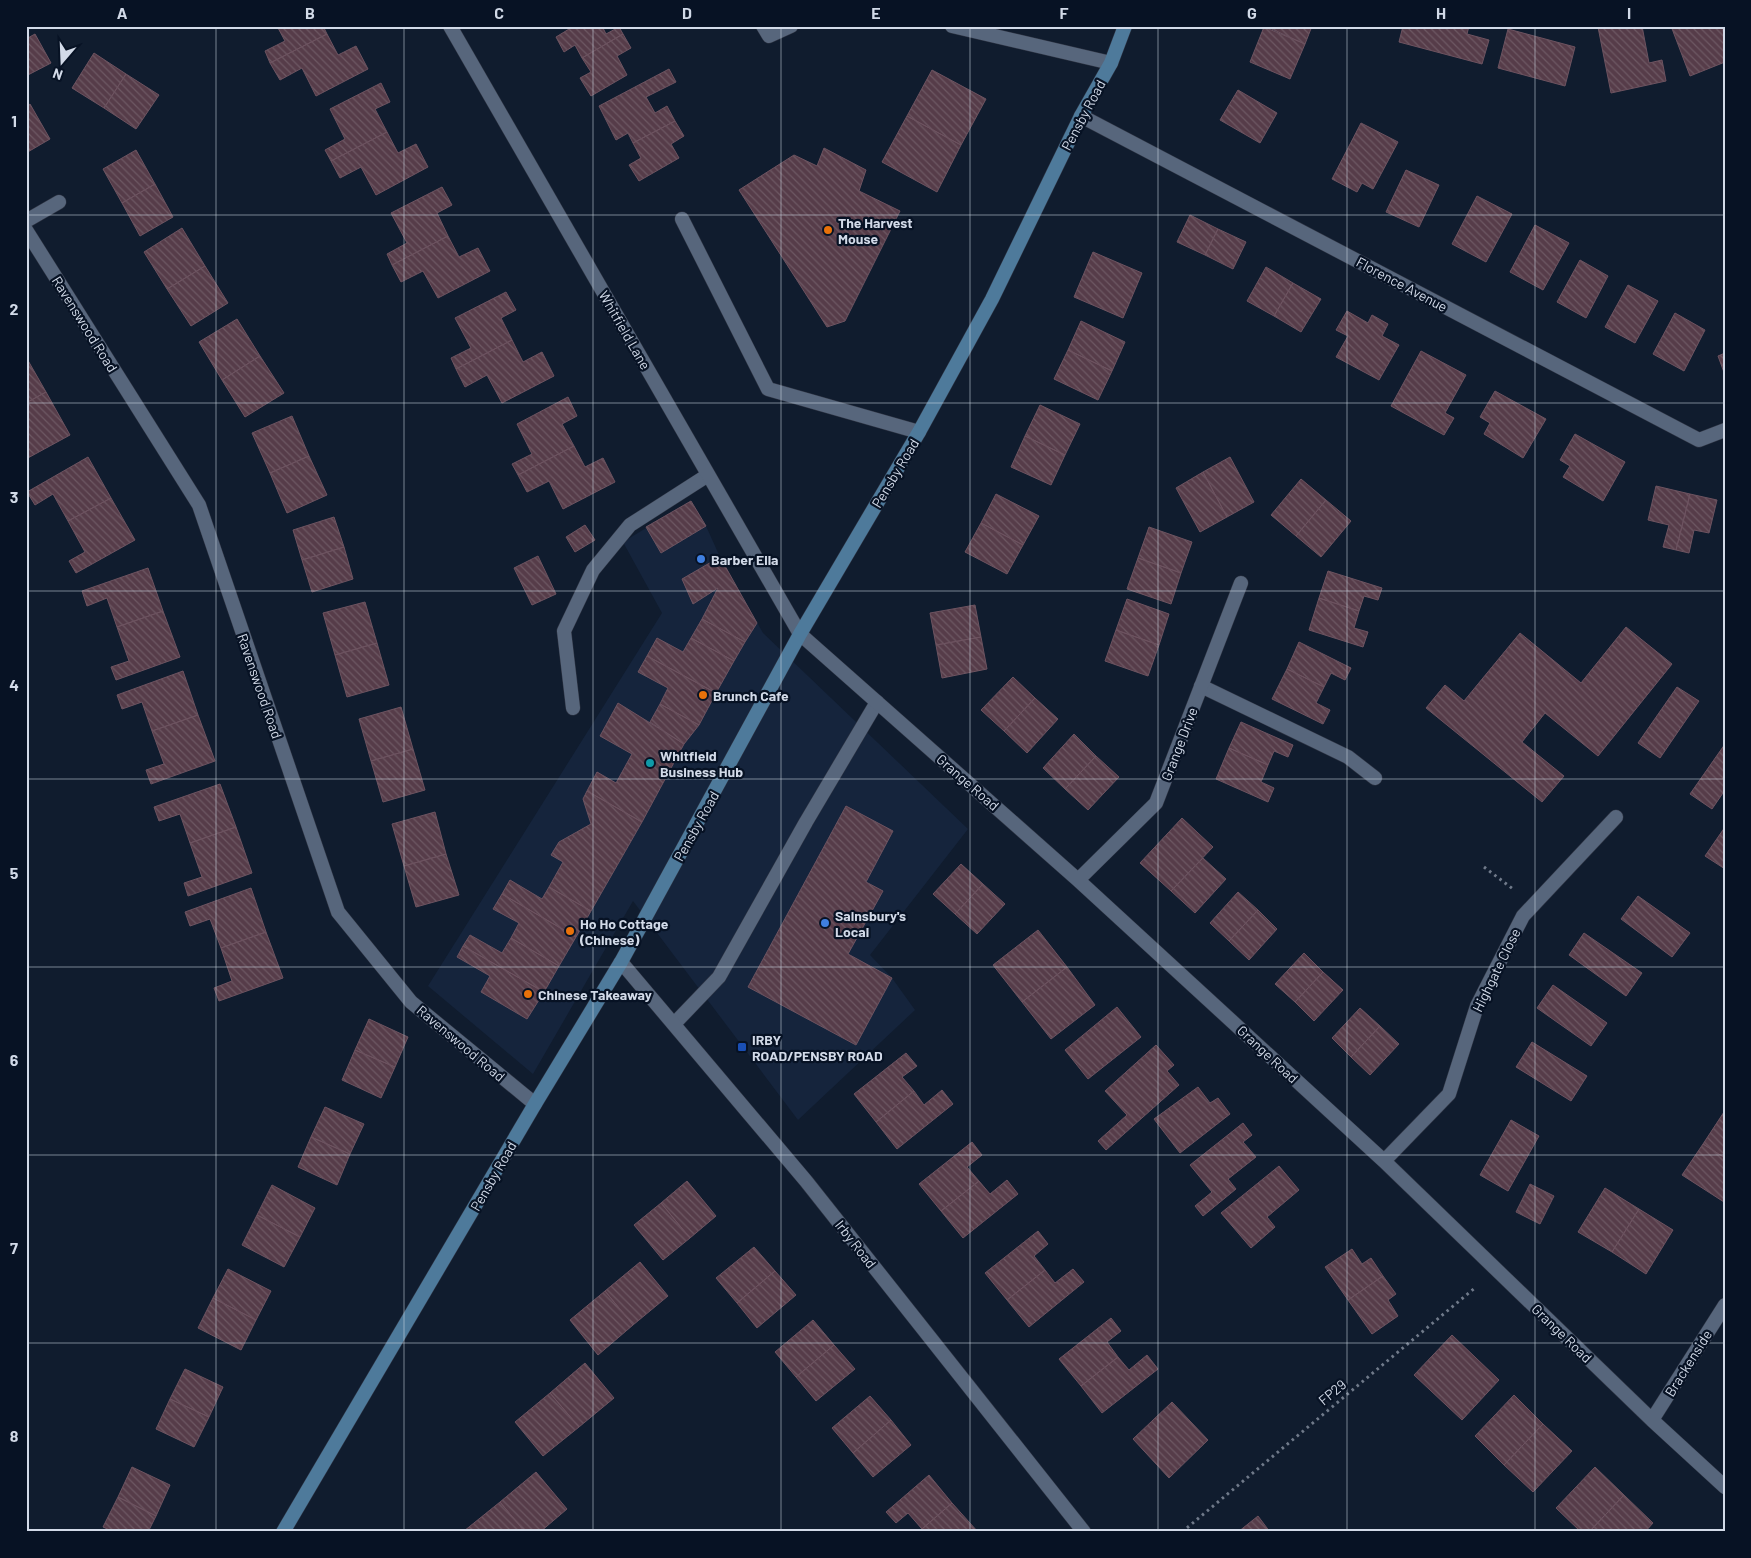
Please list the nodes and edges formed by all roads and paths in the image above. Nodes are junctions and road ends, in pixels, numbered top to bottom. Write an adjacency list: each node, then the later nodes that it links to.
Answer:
1 (450, 26): 14 (street, Whitfield Lane)
2 (763, 26): 3 (street)
3 (791, 26)
4 (952, 26): 6 (street)
5 (1125, 26): 6 (main road, Pensby Road)
6 (1111, 63): 7 (main road, Pensby Road)
7 (1081, 116): 12 (street, Florence Avenue); 13 (main road, Pensby Road)
8 (59, 202): 10 (street)
9 (682, 220): 13 (street)
10 (26, 221)
11 (26, 230): 27 (street, Ravenswood Road)
12 (1725, 430)
13 (919, 432): 16 (main road, Pensby Road)
14 (708, 475): 16 (street, Whitfield Lane); 19 (street)
15 (1241, 583): 17 (street, Grange Drive)
16 (800, 634): 18 (street, Grange Road); 25 (main road, Pensby Road)
17 (1201, 686): 20 (street); 23 (street, Grange Drive)
18 (877, 702): 23 (street, Grange Road); 26 (street)
19 (573, 708)
20 (1375, 778)
21 (1616, 817): 24 (street, Highgate Close)
22 (1484, 867): 24 (path)
23 (1078, 880): 28 (street, Grange Road)
24 (1534, 905): 28 (street, Highgate Close)
25 (622, 962): 26 (street, Irby Road); 27 (main road, Pensby Road)
26 (674, 1024): 34 (street, Irby Road)
27 (535, 1104): 33 (main road, Pensby Road)
28 (1384, 1161): 29 (street, Grange Road)
29 (1496, 1270): 31 (street, Grange Road); 35 (path, FP29)
30 (1725, 1305): 31 (street, Brackenside)
31 (1652, 1420): 32 (street, Grange Road)
32 (1725, 1488)
33 (283, 1532)
34 (1084, 1532)
35 (1182, 1532)

